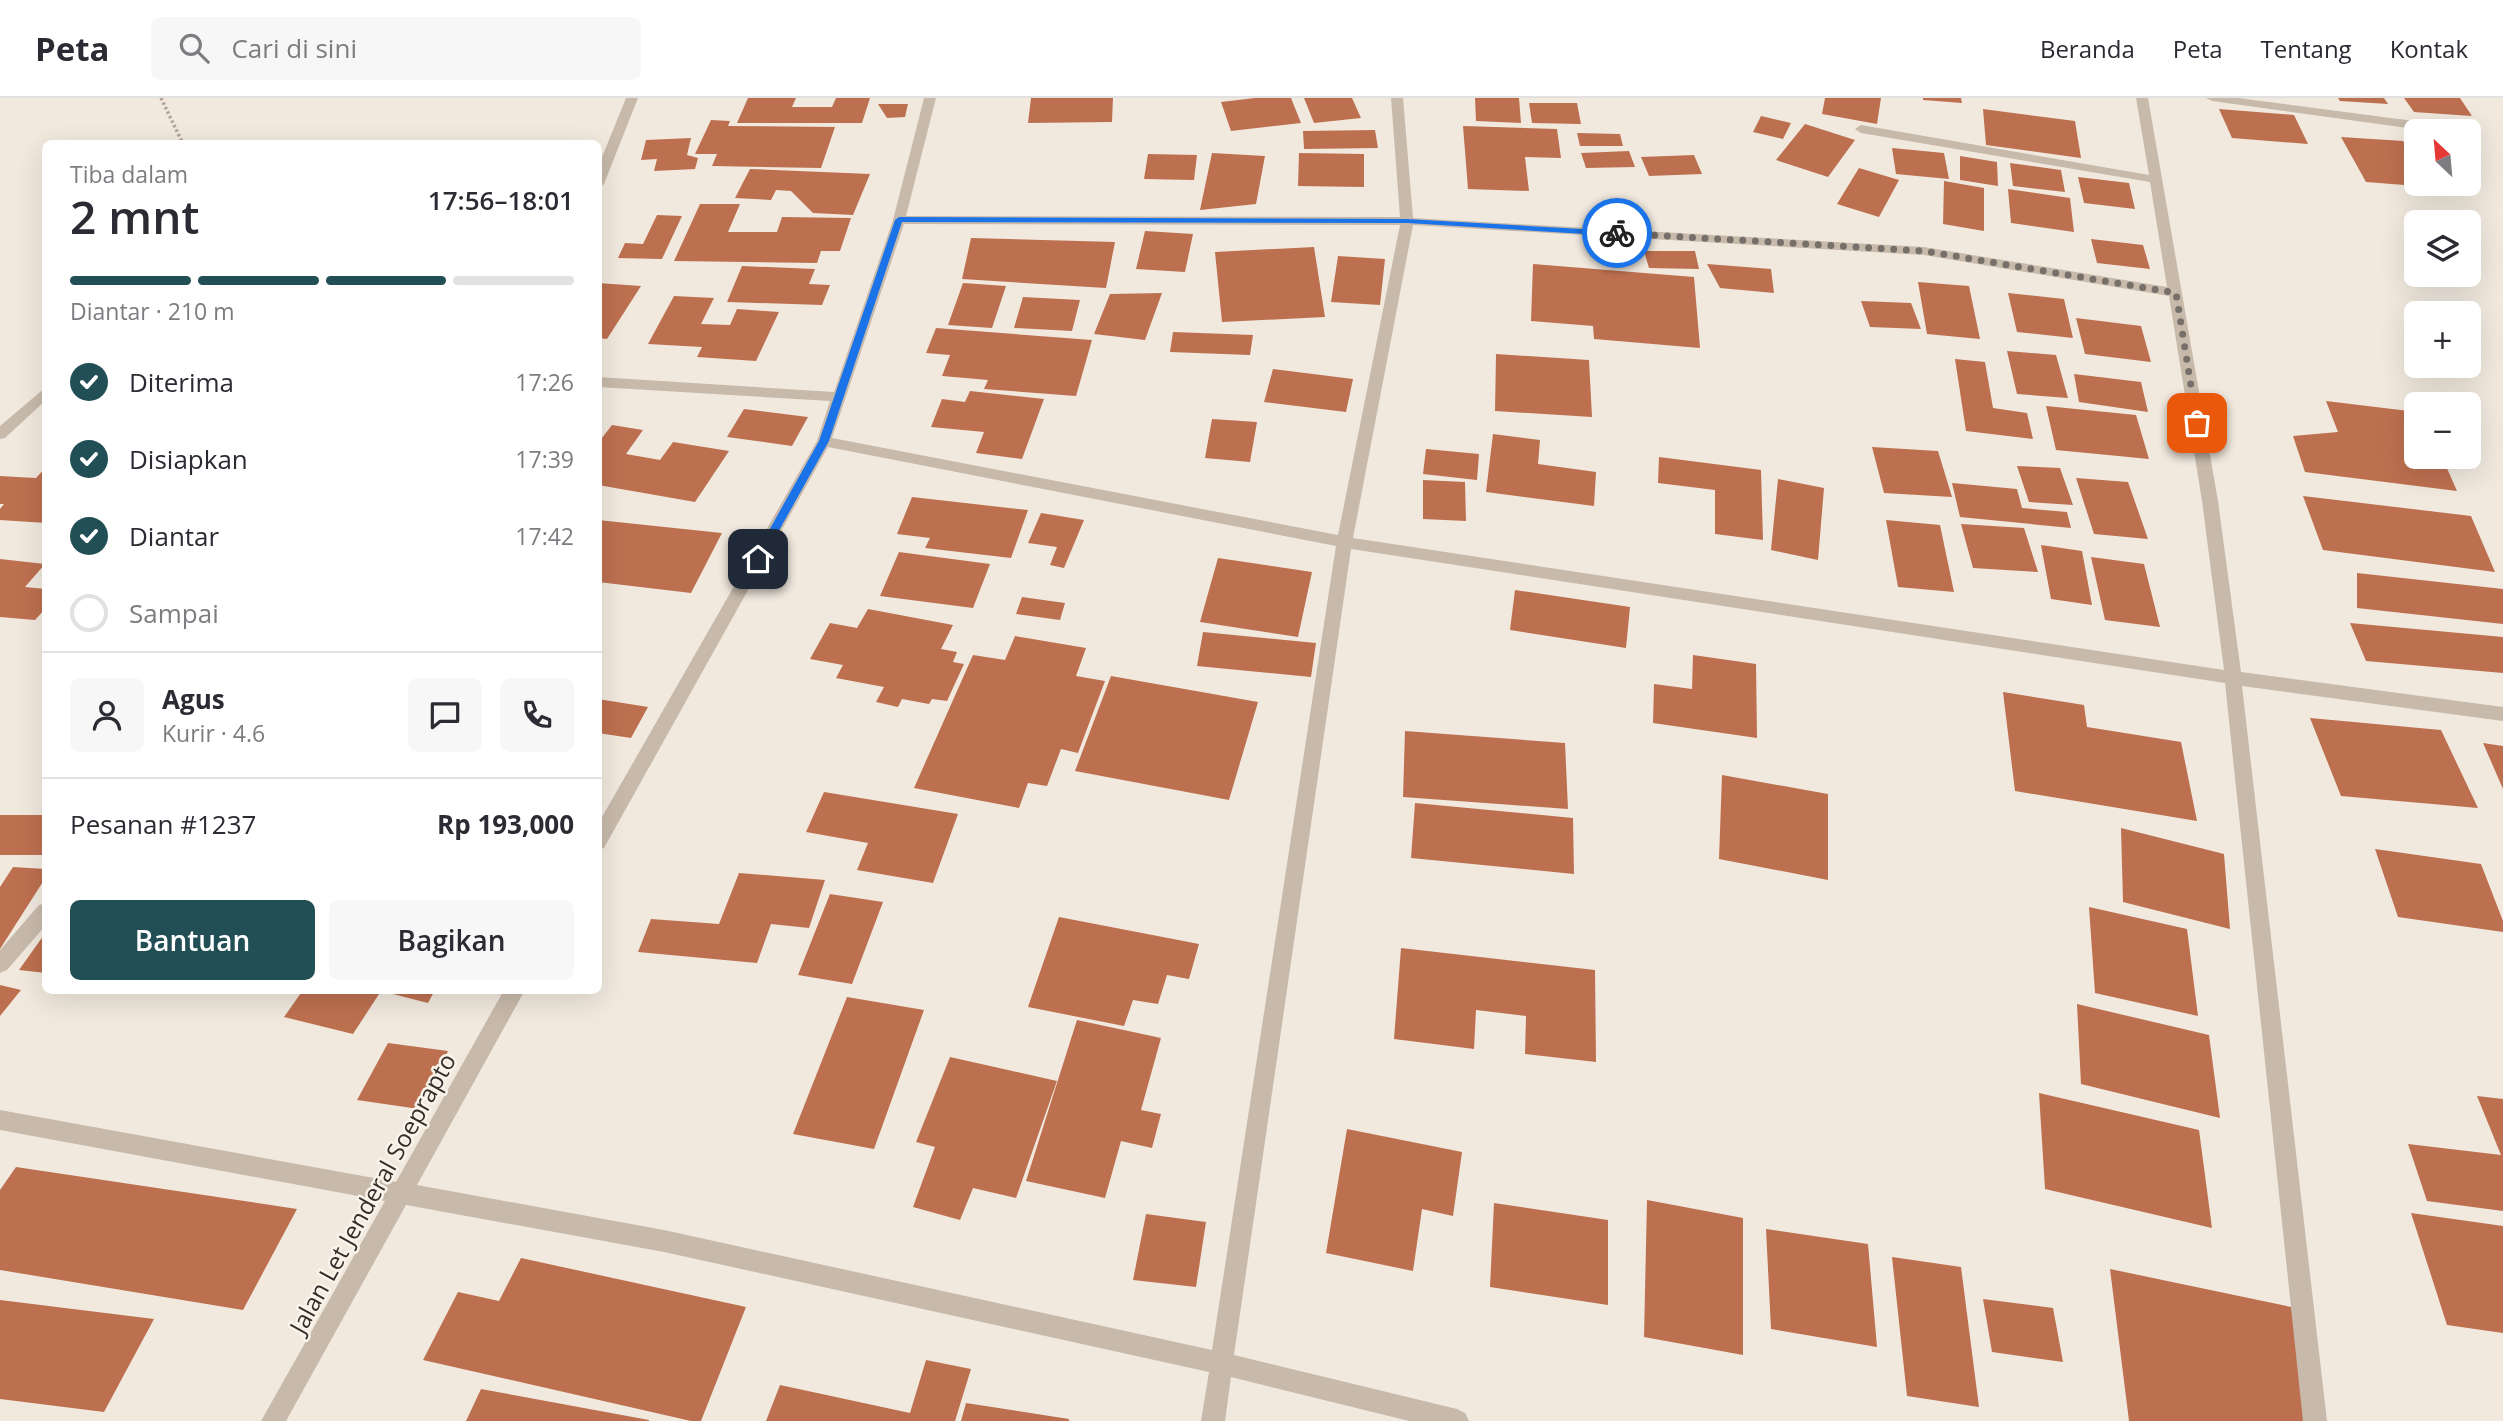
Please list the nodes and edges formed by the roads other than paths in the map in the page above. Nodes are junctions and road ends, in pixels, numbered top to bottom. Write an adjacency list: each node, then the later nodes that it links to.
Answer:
1 (632, 98): 8 (street)
2 (930, 98): 10 (street)
3 (1396, 98): 11 (street)
4 (2142, 98): 9 (street)
5 (2212, 98): 6 (street)
6 (2404, 124)
7 (1861, 129): 9 (street)
8 (602, 174)
9 (2157, 180): 12 (street)
10 (899, 220): 11 (street); 15 (street)
11 (1407, 221): 12 (street); 18 (street)
12 (2176, 293): 19 (street)
13 (602, 382): 15 (street)
14 (42, 396): 16 (street)
15 (839, 397): 17 (street)
16 (0, 434)
17 (824, 441): 18 (street); 21 (street)
18 (1344, 542): 19 (street); 27 (street)
19 (2233, 678): 20 (street); 31 (street)
20 (2503, 714)
21 (602, 835)
22 (42, 916): 23 (street)
23 (0, 964)
24 (513, 994): 26 (street, Jalan Let Jenderal Soeprapto)
25 (0, 1120): 26 (street)
26 (402, 1192): 27 (street); 28 (street, Jalan Let Jenderal Soeprapto)
27 (1223, 1364): 29 (street); 30 (street)
28 (273, 1421)
29 (1213, 1421)
30 (1457, 1421)
31 (2315, 1421)

